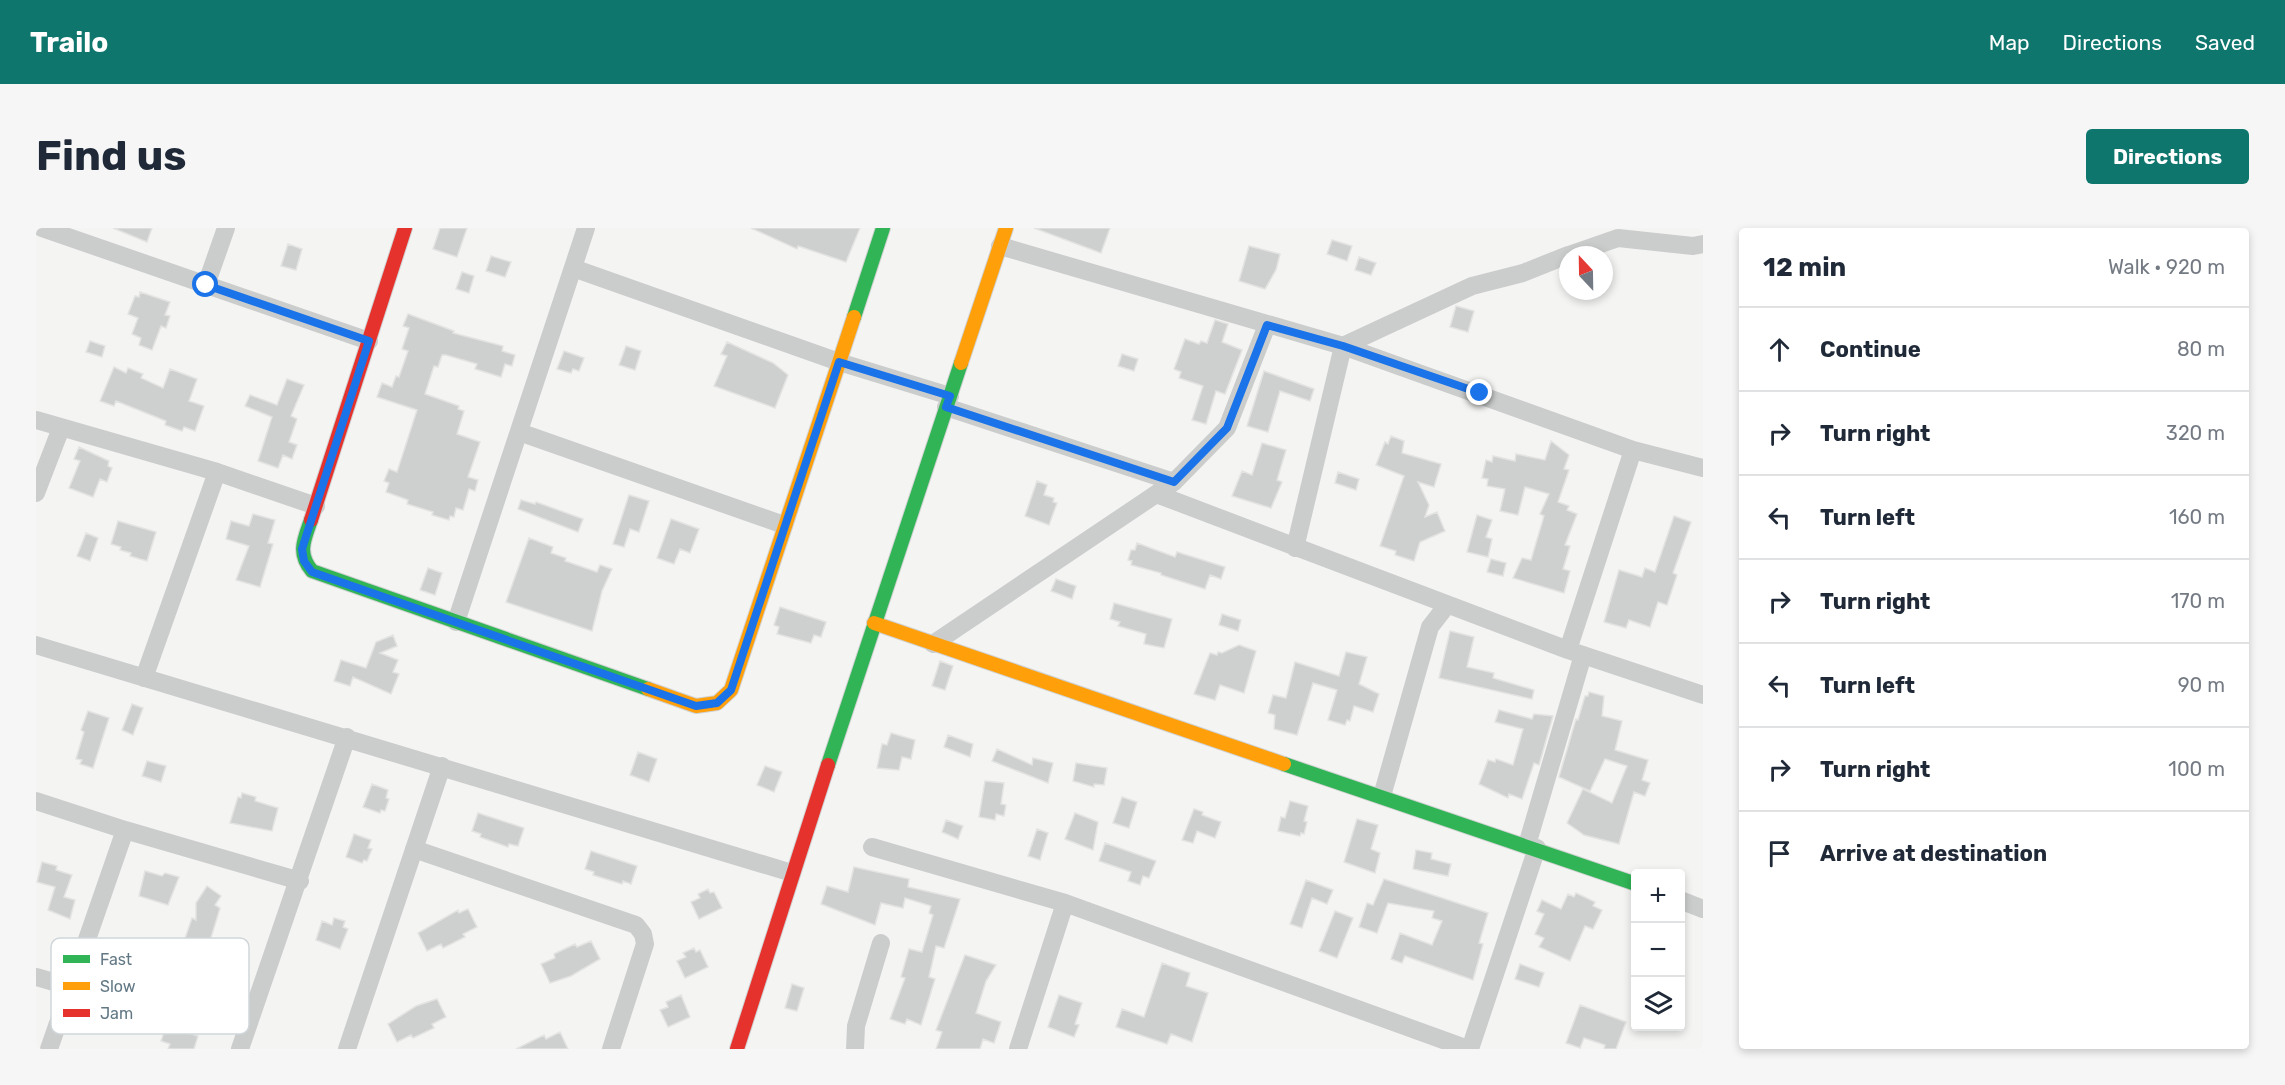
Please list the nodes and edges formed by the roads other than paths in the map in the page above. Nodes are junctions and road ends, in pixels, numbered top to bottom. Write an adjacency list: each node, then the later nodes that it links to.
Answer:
1 (42, 228): 12 (street)
2 (226, 228): 12 (street)
3 (405, 228): 14 (street)
4 (586, 228): 11 (street)
5 (884, 228): 16 (street)
6 (1006, 228): 8 (street)
7 (1700, 242): 9 (street)
8 (1000, 246): 13 (street); 17 (street)
9 (1594, 246)
10 (1559, 259): 15 (street)
11 (573, 268): 16 (street); 20 (street)
12 (206, 285): 14 (street)
13 (1267, 325): 15 (street); 24 (street)
14 (369, 341): 27 (street)
15 (1343, 346): 21 (street); 29 (street)
16 (839, 362): 17 (street); 28 (street)
17 (948, 402): 24 (street); 33 (street)
18 (36, 420): 19 (street)
19 (61, 428): 23 (street); 25 (street)
20 (519, 432): 28 (street); 32 (street)
21 (1633, 450): 22 (street); 37 (street)
22 (1703, 468)
23 (217, 472): 27 (street); 38 (street)
24 (1174, 482): 26 (street)
25 (36, 494)
26 (1159, 495): 29 (street); 35 (street)
27 (316, 506): 32 (street)
28 (784, 525): 32 (street)
29 (1295, 548): 30 (street)
30 (1421, 595): 31 (street); 34 (street)
31 (1447, 605): 34 (street); 37 (street)
32 (456, 622)
33 (874, 623): 35 (street); 48 (street)
34 (1430, 627): 42 (street)
35 (933, 644): 42 (street)
36 (36, 645): 38 (street)
37 (1576, 653): 39 (street); 46 (street)
38 (144, 678): 40 (street)
39 (1703, 694)
40 (347, 737): 41 (street); 49 (street)
41 (442, 766): 47 (street); 48 (street)
42 (1382, 796): 46 (street)
43 (36, 801): 44 (street)
44 (125, 830): 49 (street); 54 (street)
45 (872, 847): 52 (street)
46 (1532, 847): 50 (street); 68 (street)
47 (414, 849): 63 (street); 64 (street)
48 (792, 873): 65 (street)
49 (300, 881): 58 (street)
50 (1631, 883)
51 (1685, 902): 53 (street)
52 (1065, 903): 67 (street); 68 (street)
53 (1703, 909)
54 (88, 938)
55 (881, 943): 66 (street)
56 (36, 977): 57 (street)
57 (51, 981)
58 (249, 1024)
59 (54, 1034): 61 (street)
60 (245, 1034): 62 (street)
61 (49, 1049)
62 (240, 1049)
63 (347, 1049)
64 (611, 1049)
65 (737, 1049)
66 (855, 1049)
67 (1018, 1049)
68 (1469, 1049)

